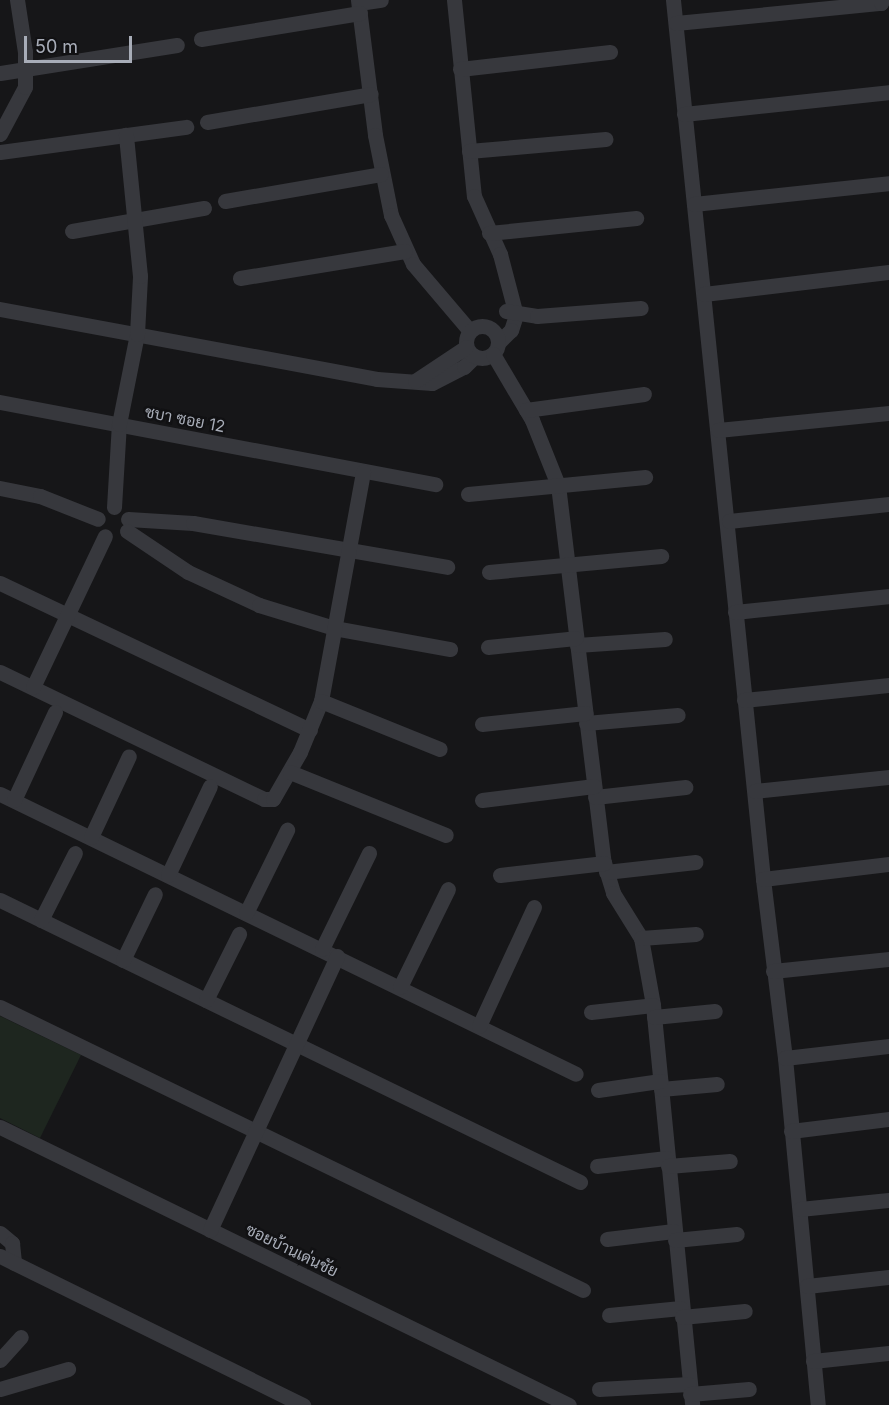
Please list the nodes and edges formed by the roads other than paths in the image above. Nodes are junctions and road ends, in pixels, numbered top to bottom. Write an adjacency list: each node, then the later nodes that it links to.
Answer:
1 (17, 0): 13 (street)
2 (381, 0): 6 (street)
3 (454, 0): 12 (street)
4 (673, 0): 8 (street)
5 (881, 0): 7 (street)
6 (359, 5): 9 (street); 16 (street)
7 (781, 6): 8 (street)
8 (676, 23): 17 (street)
9 (201, 39)
10 (177, 45): 13 (street)
11 (610, 52): 12 (street)
12 (460, 69): 23 (street)
13 (27, 70): 14 (street); 20 (street)
14 (0, 73)
15 (889, 92): 17 (street)
16 (371, 94): 18 (street); 25 (street)
17 (684, 114): 28 (street)
18 (207, 122)
19 (186, 127): 21 (street)
20 (0, 134)
21 (126, 135): 24 (street); 30 (street)
22 (605, 139): 23 (street)
23 (469, 151): 33 (street)
24 (0, 152)
25 (381, 174): 27 (street); 34 (street)
26 (889, 183): 28 (street)
27 (225, 201)
28 (694, 204): 37 (street)
29 (204, 208): 30 (street)
30 (136, 218): 32 (street); 42 (street)
31 (636, 218): 33 (street)
32 (72, 231)
33 (489, 233): 38 (street)
34 (405, 251): 36 (street); 41 (street)
35 (889, 272): 37 (street)
36 (240, 278)
37 (704, 294): 50 (street)
38 (512, 308): 39 (street); 43 (street)
39 (641, 308)
40 (0, 309): 42 (street)
41 (470, 331): 43 (street); 44 (street)
42 (137, 334): 44 (street); 49 (street)
43 (494, 342): 44 (street); 47 (street)
44 (470, 352)
45 (644, 394): 47 (street)
46 (0, 402): 49 (street, ชบา ซอย 12)
47 (526, 410): 54 (street)
48 (889, 413): 50 (street)
49 (119, 424): 51 (street, ชบา ซอย 12); 58 (street)
50 (718, 430): 60 (street)
51 (363, 472): 53 (street, ชบา ซอย 12); 63 (street)
52 (645, 477): 54 (street)
53 (435, 484)
54 (558, 485): 56 (street); 65 (street)
55 (0, 488): 59 (street)
56 (468, 494)
57 (889, 504): 60 (street)
58 (114, 507): 59 (street); 61 (street)
59 (98, 519): 62 (street)
60 (729, 521): 70 (street)
61 (128, 525): 62 (street); 63 (street); 72 (street)
62 (105, 536): 71 (street)
63 (351, 551): 66 (street); 72 (street)
64 (661, 556): 65 (street)
65 (569, 564): 67 (street); 74 (street)
66 (447, 567)
67 (489, 572)
68 (0, 583): 71 (street)
69 (889, 596): 70 (street)
70 (735, 612): 80 (street)
71 (68, 615): 79 (street); 86 (street)
72 (334, 628): 76 (street); 81 (street)
73 (665, 639): 74 (street)
74 (576, 642): 75 (street); 84 (street)
75 (488, 647)
76 (450, 649)
77 (0, 672): 79 (street)
78 (889, 685): 80 (street)
79 (33, 687): 89 (street)
80 (744, 700): 93 (street)
81 (321, 701): 86 (street); 87 (street)
82 (55, 712): 95 (street)
83 (678, 714): 84 (street)
84 (586, 718): 85 (street); 94 (street)
85 (482, 724)
86 (309, 730): 89 (street)
87 (440, 749)
88 (129, 756): 99 (street)
89 (290, 772): 98 (street)
90 (889, 777): 93 (street)
91 (210, 786): 105 (street)
92 (685, 787): 94 (street)
93 (755, 790): 107 (street)
94 (595, 791): 96 (street); 104 (street)
95 (7, 797): 99 (street)
96 (482, 800)
97 (286, 830): 112 (street)
98 (446, 836)
99 (91, 837): 105 (street)
100 (75, 853): 113 (street)
101 (369, 853): 117 (street)
102 (695, 862): 104 (street)
103 (889, 864): 107 (street)
104 (605, 867): 106 (street); 116 (street)
105 (168, 875): 112 (street)
106 (500, 875)
107 (763, 879): 121 (street)
108 (448, 889): 122 (street)
109 (155, 894): 120 (street)
110 (0, 900): 113 (street)
111 (534, 907): 128 (street)
112 (246, 913): 117 (street)
113 (41, 920): 120 (street)
114 (239, 934): 123 (street)
115 (696, 934): 116 (street)
116 (641, 938): 125 (street)
117 (322, 949): 118 (street)
118 (337, 957): 122 (street); 129 (street)
119 (889, 959): 121 (street)
120 (123, 960): 123 (street)
121 (773, 971): 131 (street)
122 (400, 987): 128 (street)
123 (206, 999): 129 (street)
124 (0, 1007): 138 (street)
125 (653, 1011): 126 (street); 127 (street); 134 (street)
126 (715, 1011)
127 (591, 1012)
128 (478, 1026): 132 (street)
129 (297, 1043): 138 (street); 143 (street)
130 (889, 1046): 131 (street)
131 (785, 1058): 139 (street)
132 (576, 1074)
133 (717, 1084): 134 (street)
134 (660, 1085): 135 (street); 141 (street)
135 (598, 1090)
136 (889, 1119): 139 (street)
137 (0, 1127): 146 (street, ซอยบ้านเด่นชัย)
138 (256, 1131): 146 (street); 154 (street)
139 (791, 1131): 145 (street)
140 (730, 1161): 141 (street)
141 (667, 1162): 142 (street); 149 (street)
142 (597, 1166)
143 (580, 1182)
144 (889, 1200): 145 (street)
145 (800, 1209): 153 (street)
146 (210, 1230): 168 (street, ซอยบ้านเด่นชัย)
147 (0, 1233): 151 (street)
148 (737, 1234): 149 (street)
149 (674, 1236): 150 (street); 156 (street)
150 (607, 1239)
151 (7, 1259): 167 (street)
152 (889, 1277): 153 (street)
153 (807, 1286): 161 (street)
154 (583, 1290)
155 (746, 1311): 156 (street)
156 (682, 1312): 157 (street); 166 (street)
157 (609, 1315)
158 (21, 1336): 160 (street)
159 (889, 1353): 161 (street)
160 (0, 1360)
161 (813, 1361): 169 (street)
162 (68, 1369): 163 (street)
163 (0, 1389)
164 (599, 1389): 166 (street)
165 (749, 1389): 166 (street)
166 (690, 1394)
167 (303, 1405)
168 (569, 1405)
169 (818, 1405)

